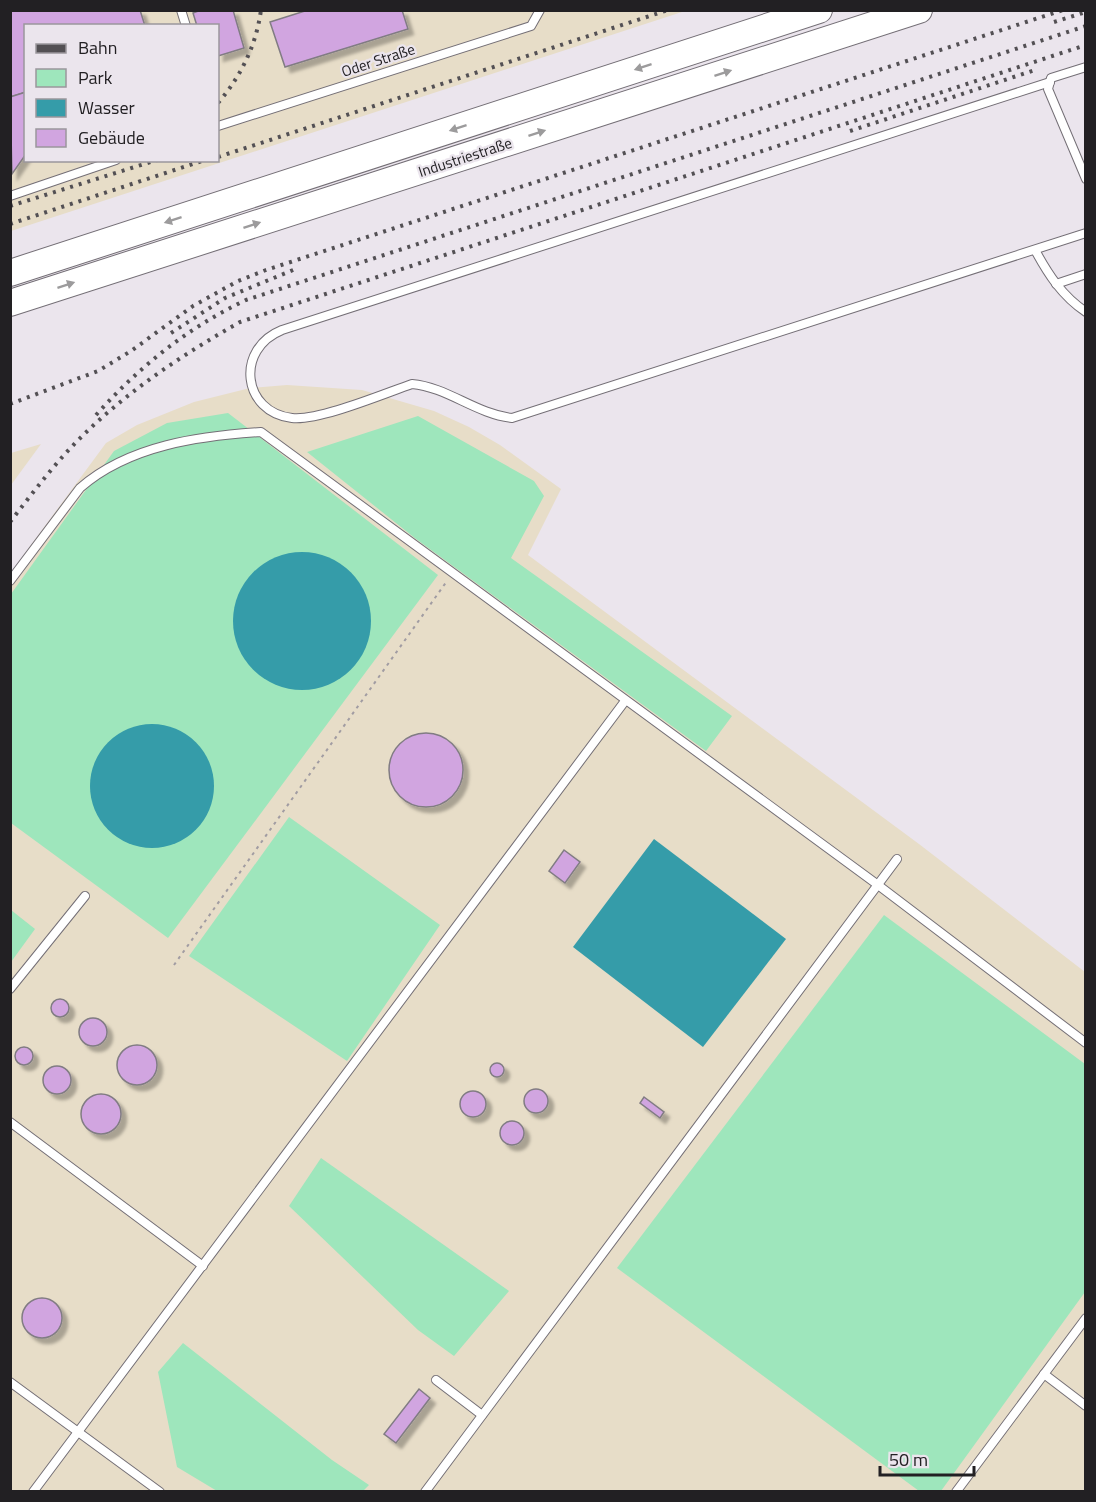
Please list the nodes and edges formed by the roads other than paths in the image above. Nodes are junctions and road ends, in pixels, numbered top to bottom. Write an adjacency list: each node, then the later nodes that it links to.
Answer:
1 (540, 10): 6 (lane, Oder Straße)
2 (819, 10): 12 (highway, Industriestraße, one-way to 12)
3 (919, 10): 15 (highway, Industriestraße, one-way to 3)
4 (1086, 67): 5 (lane)
5 (1050, 82): 8 (lane); 11 (lane)
6 (219, 126)
7 (110, 162): 9 (lane)
8 (1086, 179)
9 (10, 196)
10 (1086, 233): 11 (lane)
11 (1035, 250): 14 (lane)
12 (10, 273)
13 (1086, 274): 14 (lane)
14 (1056, 284): 16 (lane)
15 (10, 303)
16 (1086, 312)
17 (10, 582): 18 (lane)
18 (625, 701): 20 (lane); 25 (lane)
19 (897, 859): 20 (lane)
20 (878, 885): 23 (lane); 31 (lane)
21 (85, 896): 22 (lane)
22 (10, 989)
23 (1086, 1043)
24 (10, 1122): 25 (lane)
25 (203, 1266): 32 (lane)
26 (1086, 1318): 27 (lane)
27 (1044, 1374): 30 (lane); 36 (lane)
28 (436, 1380): 31 (lane)
29 (10, 1382): 32 (lane)
30 (1086, 1406)
31 (482, 1415): 35 (lane)
32 (79, 1431): 33 (lane); 34 (lane)
33 (33, 1491)
34 (160, 1491)
35 (425, 1491)
36 (956, 1491)

